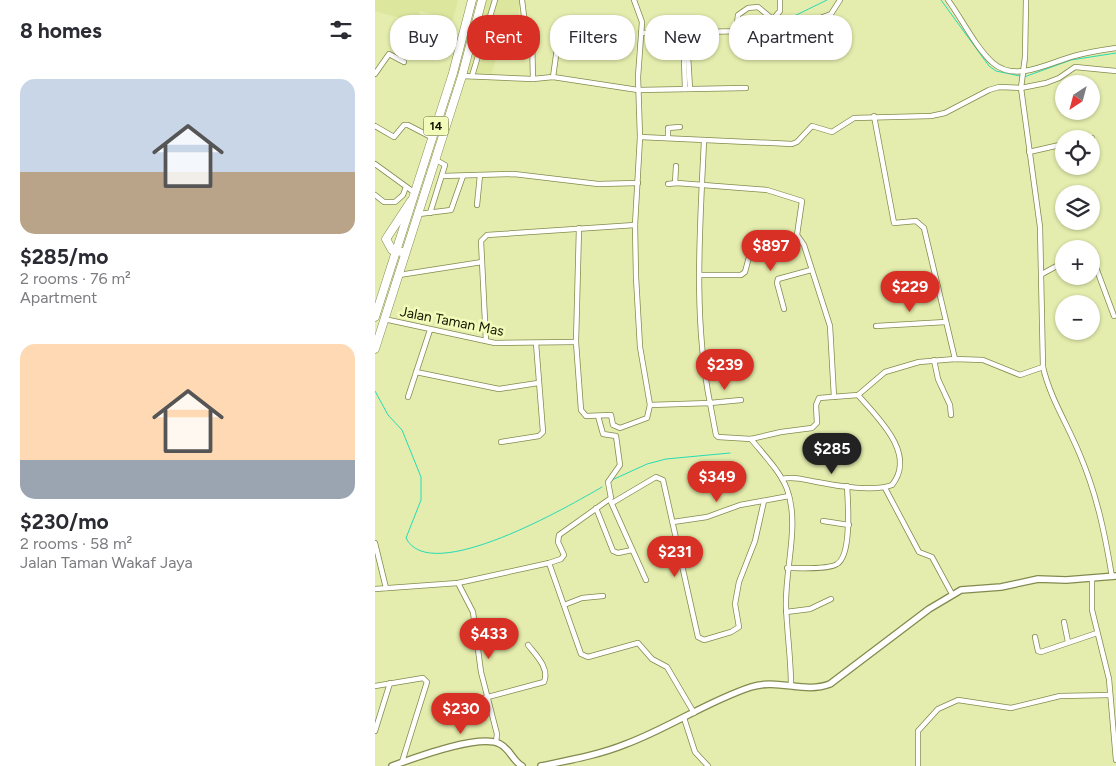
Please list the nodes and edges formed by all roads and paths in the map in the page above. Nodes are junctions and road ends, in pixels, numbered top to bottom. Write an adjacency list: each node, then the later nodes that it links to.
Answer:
1 (472, 0): 40 (highway, 14)
2 (481, 0): 10 (highway, 14)
3 (495, 0): 11 (street)
4 (522, 0): 31 (street)
5 (634, 0): 17 (street)
6 (780, 0): 14 (street)
7 (840, 0): 15 (street)
8 (948, 0): 26 (street)
9 (1026, 0): 26 (street)
10 (477, 15)
11 (490, 15)
12 (737, 15): 13 (street)
13 (767, 15)
14 (777, 15)
15 (828, 15)
16 (729, 31): 17 (street)
17 (641, 33): 35 (street)
18 (1116, 48): 20 (street)
19 (467, 55): 28 (highway, 14)
20 (1076, 56): 24 (street); 26 (street)
21 (476, 60): 29 (street)
22 (555, 60): 30 (street)
23 (404, 62): 27 (street)
24 (1078, 65): 25 (street); 32 (street)
25 (1116, 71)
26 (1022, 72): 32 (street)
27 (375, 74)
28 (462, 76): 29 (street); 45 (highway, 14)
29 (472, 76): 31 (street)
30 (553, 77): 31 (street); 35 (street)
31 (533, 80)
32 (1021, 87): 36 (street); 44 (street)
33 (746, 88): 34 (street)
34 (687, 89): 34 (street); 35 (street)
35 (638, 90): 39 (street)
36 (874, 116): 42 (street); 78 (street)
37 (375, 126): 40 (street)
38 (680, 127): 41 (street)
39 (640, 137): 41 (street); 51 (street)
40 (433, 138): 56 (highway, 14)
41 (667, 138): 42 (street)
42 (704, 141): 54 (street)
43 (1055, 146): 44 (street)
44 (1029, 152): 69 (street)
45 (436, 160): 49 (street); 60 (highway, 14)
46 (375, 164): 55 (street)
47 (676, 166): 52 (street)
48 (480, 175): 50 (street); 51 (street); 58 (street)
49 (442, 176): 50 (street); 59 (street)
50 (463, 176): 59 (street)
51 (638, 183): 61 (street)
52 (675, 183): 53 (street); 54 (street)
53 (668, 184)
54 (702, 184): 68 (street); 71 (street)
55 (406, 188): 56 (street); 57 (street)
56 (415, 194): 64 (highway, 14); 64 (highway)
57 (375, 195)
58 (477, 205)
59 (430, 212): 60 (street)
60 (419, 214): 63 (highway, 14)
61 (635, 225): 62 (street); 95 (street)
62 (579, 228): 66 (street); 82 (street)
63 (410, 241): 64 (highway); 70 (highway, 14)
64 (397, 252): 73 (highway, 14)
65 (749, 257): 71 (street)
66 (482, 262): 70 (street); 81 (street)
67 (1055, 267): 69 (street)
68 (811, 270): 74 (street); 92 (street)
69 (1042, 274): 87 (street)
70 (399, 275): 77 (highway, 14)
71 (701, 275): 94 (street)
72 (1100, 278): 76 (street)
73 (378, 299): 75 (highway, 14)
74 (784, 309)
75 (376, 313)
76 (1114, 316)
77 (385, 319): 80 (street, Jalan Taman Mas); 84 (highway, 14)
78 (946, 322): 79 (street); 85 (street)
79 (876, 326)
80 (431, 330): 81 (street, Jalan Taman Mas); 88 (street)
81 (486, 342): 83 (street, Jalan Taman Mas)
82 (576, 342): 83 (street, Jalan Taman Mas); 97 (street)
83 (536, 343): 89 (street)
84 (375, 349)
85 (955, 359): 86 (street); 87 (street)
86 (934, 360): 90 (street); 96 (street)
87 (1043, 367): 114 (street)
88 (416, 372): 89 (street); 91 (street)
89 (538, 383): 99 (street)
90 (859, 395): 92 (street); 102 (street)
91 (407, 397)
92 (834, 397): 98 (street)
93 (741, 400): 94 (street)
94 (710, 403): 95 (street); 98 (street)
95 (651, 405): 97 (street)
96 (951, 415)
97 (598, 416): 104 (street)
98 (751, 439): 100 (street)
99 (501, 442)
100 (782, 479): 101 (street); 103 (street)
101 (847, 486): 102 (street); 109 (street)
102 (885, 488): 120 (street)
103 (789, 496): 105 (street); 113 (street)
104 (611, 501): 106 (street); 108 (street); 111 (street)
105 (763, 501): 108 (street); 108 (street)
106 (596, 508): 111 (street); 112 (street)
107 (823, 521): 109 (street)
108 (673, 522)
109 (849, 525): 113 (street)
110 (375, 543): 118 (street)
111 (632, 550): 116 (street)
112 (549, 564): 117 (street); 123 (street)
113 (787, 568): 124 (street)
114 (1114, 577): 115 (street)
115 (1092, 579): 120 (street); 126 (street)
116 (646, 580)
117 (458, 583): 118 (street); 134 (street)
118 (386, 588): 119 (street)
119 (375, 589)
120 (952, 594): 132 (street)
121 (603, 596): 123 (street)
122 (831, 599): 124 (street)
123 (564, 605): 136 (street)
124 (786, 612): 132 (street)
125 (1064, 622): 128 (street)
126 (1097, 633): 128 (street); 133 (street)
127 (1035, 637): 128 (street)
128 (1068, 642)
129 (528, 645): 134 (street)
130 (390, 683): 131 (street); 138 (street); 141 (street)
131 (375, 686)
132 (791, 686): 136 (street)
133 (1110, 695): 140 (street); 147 (street)
134 (488, 699): 135 (street); 139 (street)
135 (439, 710)
136 (694, 713): 137 (street)
137 (684, 718): 142 (street); 146 (street)
138 (375, 731)
139 (496, 742): 141 (street); 144 (street)
140 (1116, 759)
141 (402, 762): 143 (street)
142 (571, 763): 145 (street)
143 (392, 766)
144 (522, 766)
145 (541, 766)
146 (708, 766)
147 (918, 766)

